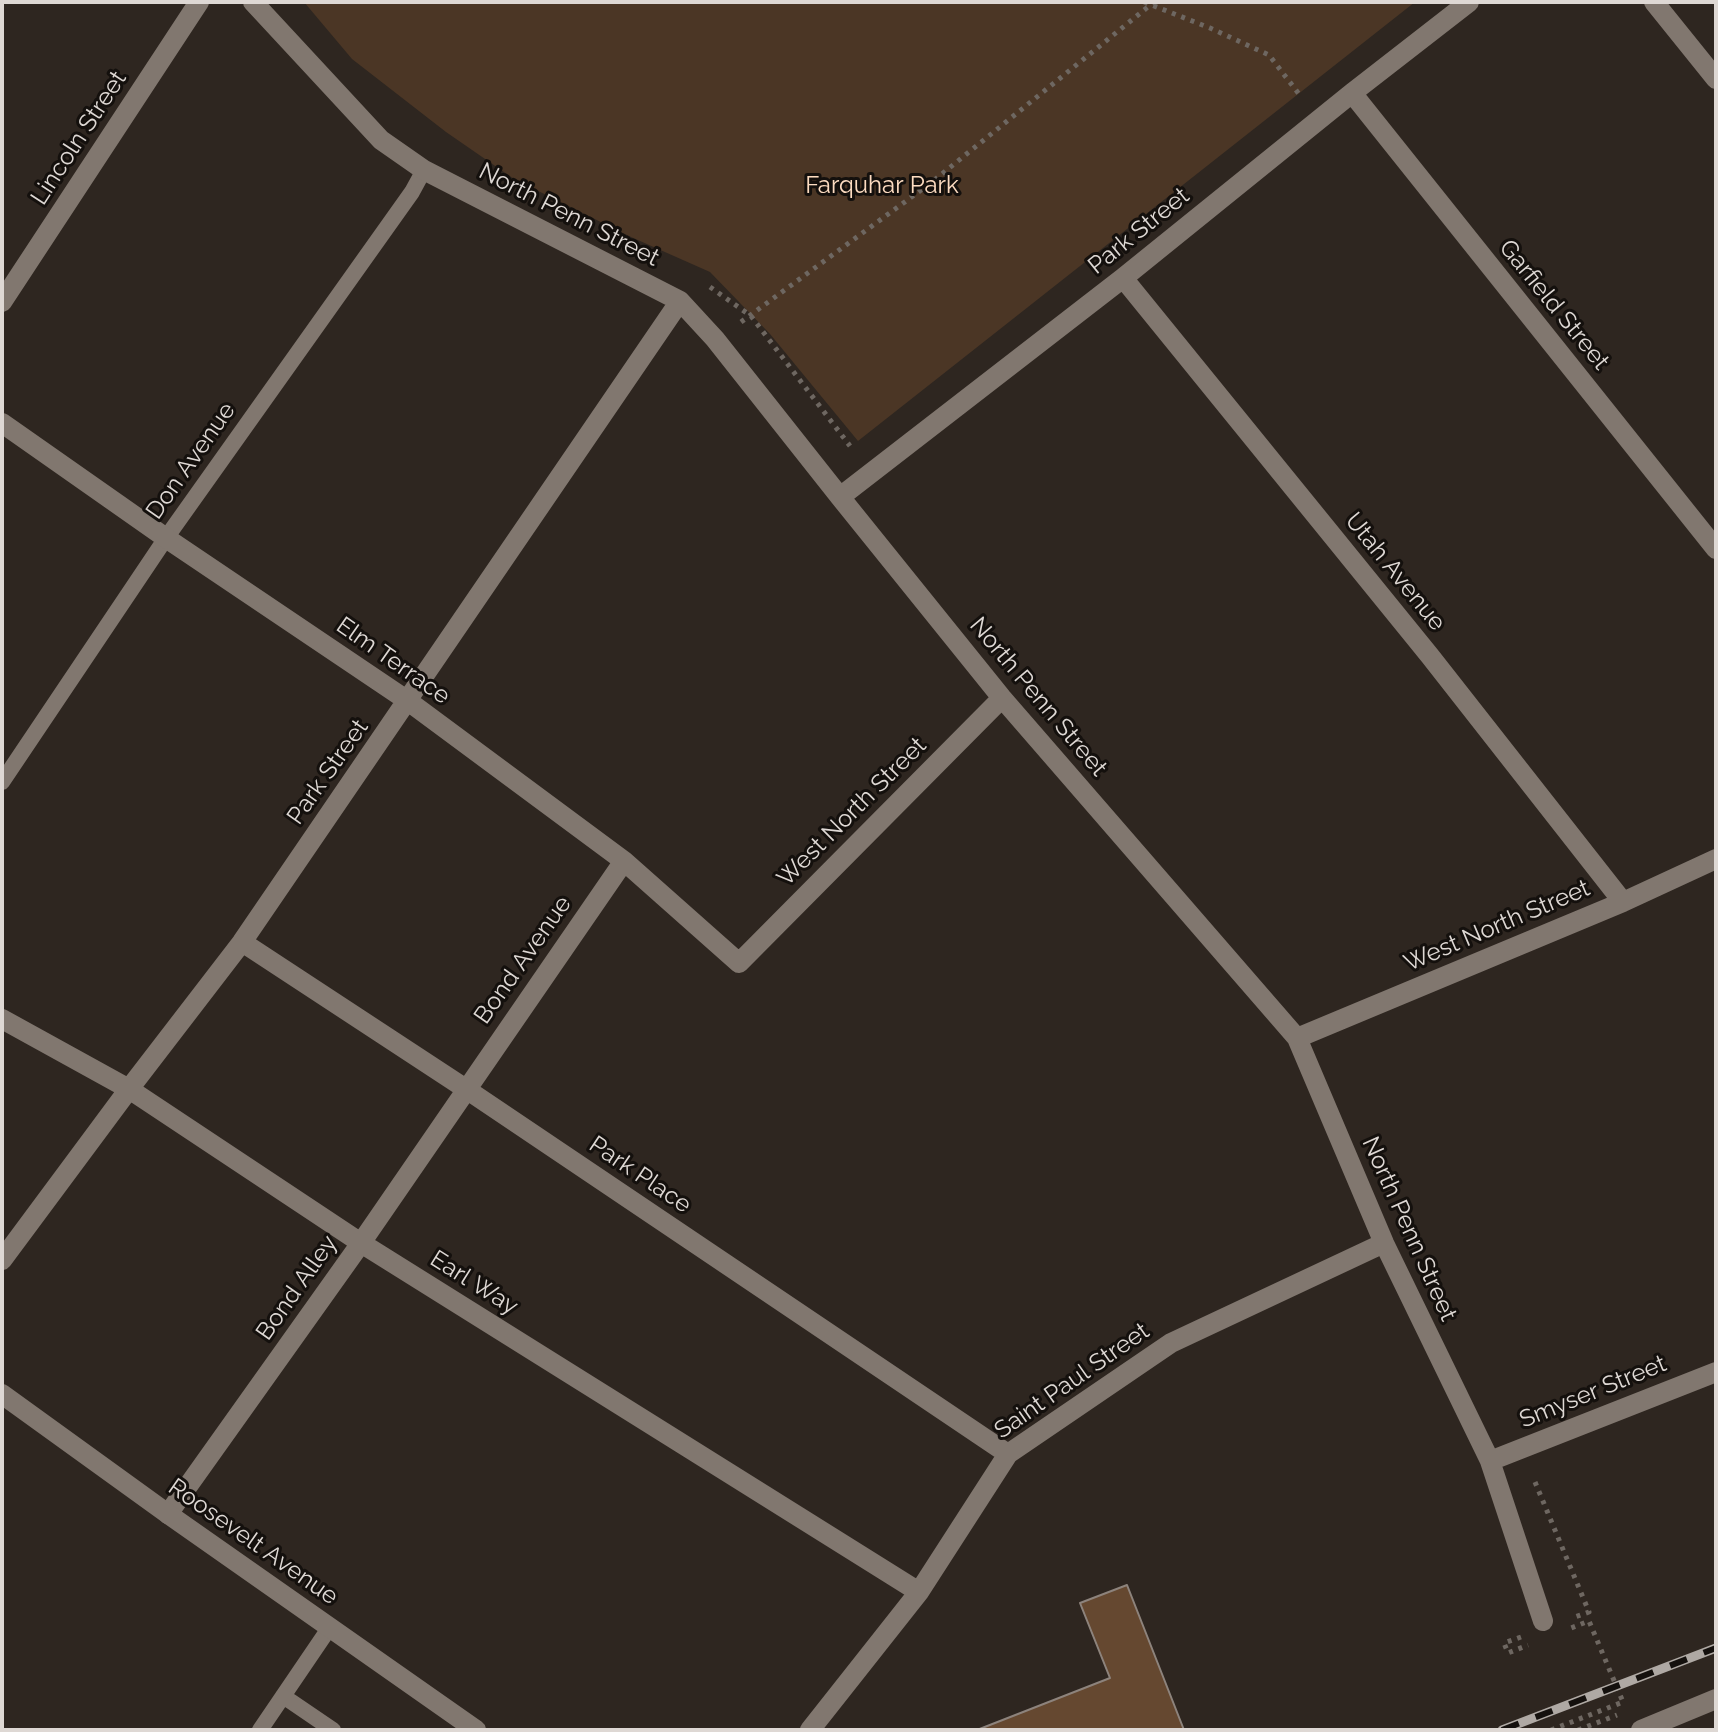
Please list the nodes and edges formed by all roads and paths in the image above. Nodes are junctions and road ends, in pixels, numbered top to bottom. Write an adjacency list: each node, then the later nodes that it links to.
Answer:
1 (199, 2): 14 (street, Lincoln Street)
2 (253, 2): 10 (street, North Penn Street)
3 (1144, 2): 6 (path)
4 (1469, 2): 8 (street, Park Street)
5 (1654, 2): 7 (street)
6 (1153, 4): 9 (path); 15 (path)
7 (1716, 79)
8 (1352, 93): 9 (street, Park Street); 21 (street, Garfield Street)
9 (1319, 121): 11 (street, Park Street)
10 (424, 170): 13 (street, North Penn Street); 20 (lane, Don Avenue)
11 (1123, 278): 19 (street, Park Street); 27 (street, Utah Avenue)
12 (705, 284): 15 (path)
13 (680, 301): 19 (street, North Penn Street); 23 (street, Park Street)
14 (2, 302)
15 (751, 316): 16 (path); 18 (path)
16 (741, 322)
17 (2, 423): 20 (street, Elm Terrace)
18 (850, 446)
19 (840, 497): 22 (street, North Penn Street)
20 (166, 538): 23 (street, Elm Terrace); 24 (lane, Don Avenue)
21 (1716, 549)
22 (1002, 698): 29 (street, West North Street); 31 (street, North Penn Street)
23 (408, 701): 26 (street, Elm Terrace); 28 (street, Park Street)
24 (2, 782)
25 (1716, 859): 27 (street, West North Street)
26 (624, 861): 29 (street, Elm Terrace); 33 (street, Bond Avenue)
27 (1623, 902): 31 (street, West North Street)
28 (242, 942): 32 (street, Park Street); 33 (street, Park Place)
29 (739, 963)
30 (2, 1019): 32 (street, Earl Way)
31 (1297, 1038): 35 (street, North Penn Street)
32 (129, 1089): 34 (street, Earl Way); 36 (street, Park Street)
33 (466, 1089): 34 (street, Bond Alley); 39 (street, Park Place)
34 (361, 1243): 41 (street, Bond Alley); 42 (street, Earl Way)
35 (1384, 1243): 39 (street, Saint Paul Street); 40 (street, North Penn Street)
36 (2, 1260)
37 (1716, 1372): 40 (street, Smyser Street)
38 (2, 1394): 41 (street, Roosevelt Avenue)
39 (1008, 1454): 42 (street, Saint Paul Street)
40 (1490, 1461): 43 (street, North Penn Street)
41 (168, 1514): 45 (street, Roosevelt Avenue)
42 (919, 1592): 51 (street, Saint Paul Street)
43 (1543, 1621)
44 (1589, 1621): 52 (path)
45 (330, 1627): 46 (lane); 50 (street, Roosevelt Avenue)
46 (283, 1696): 48 (lane); 49 (lane)
47 (1716, 1699): 53 (street)
48 (260, 1730)
49 (333, 1730)
50 (476, 1730)
51 (810, 1730)
52 (1551, 1730)
53 (1641, 1730)

